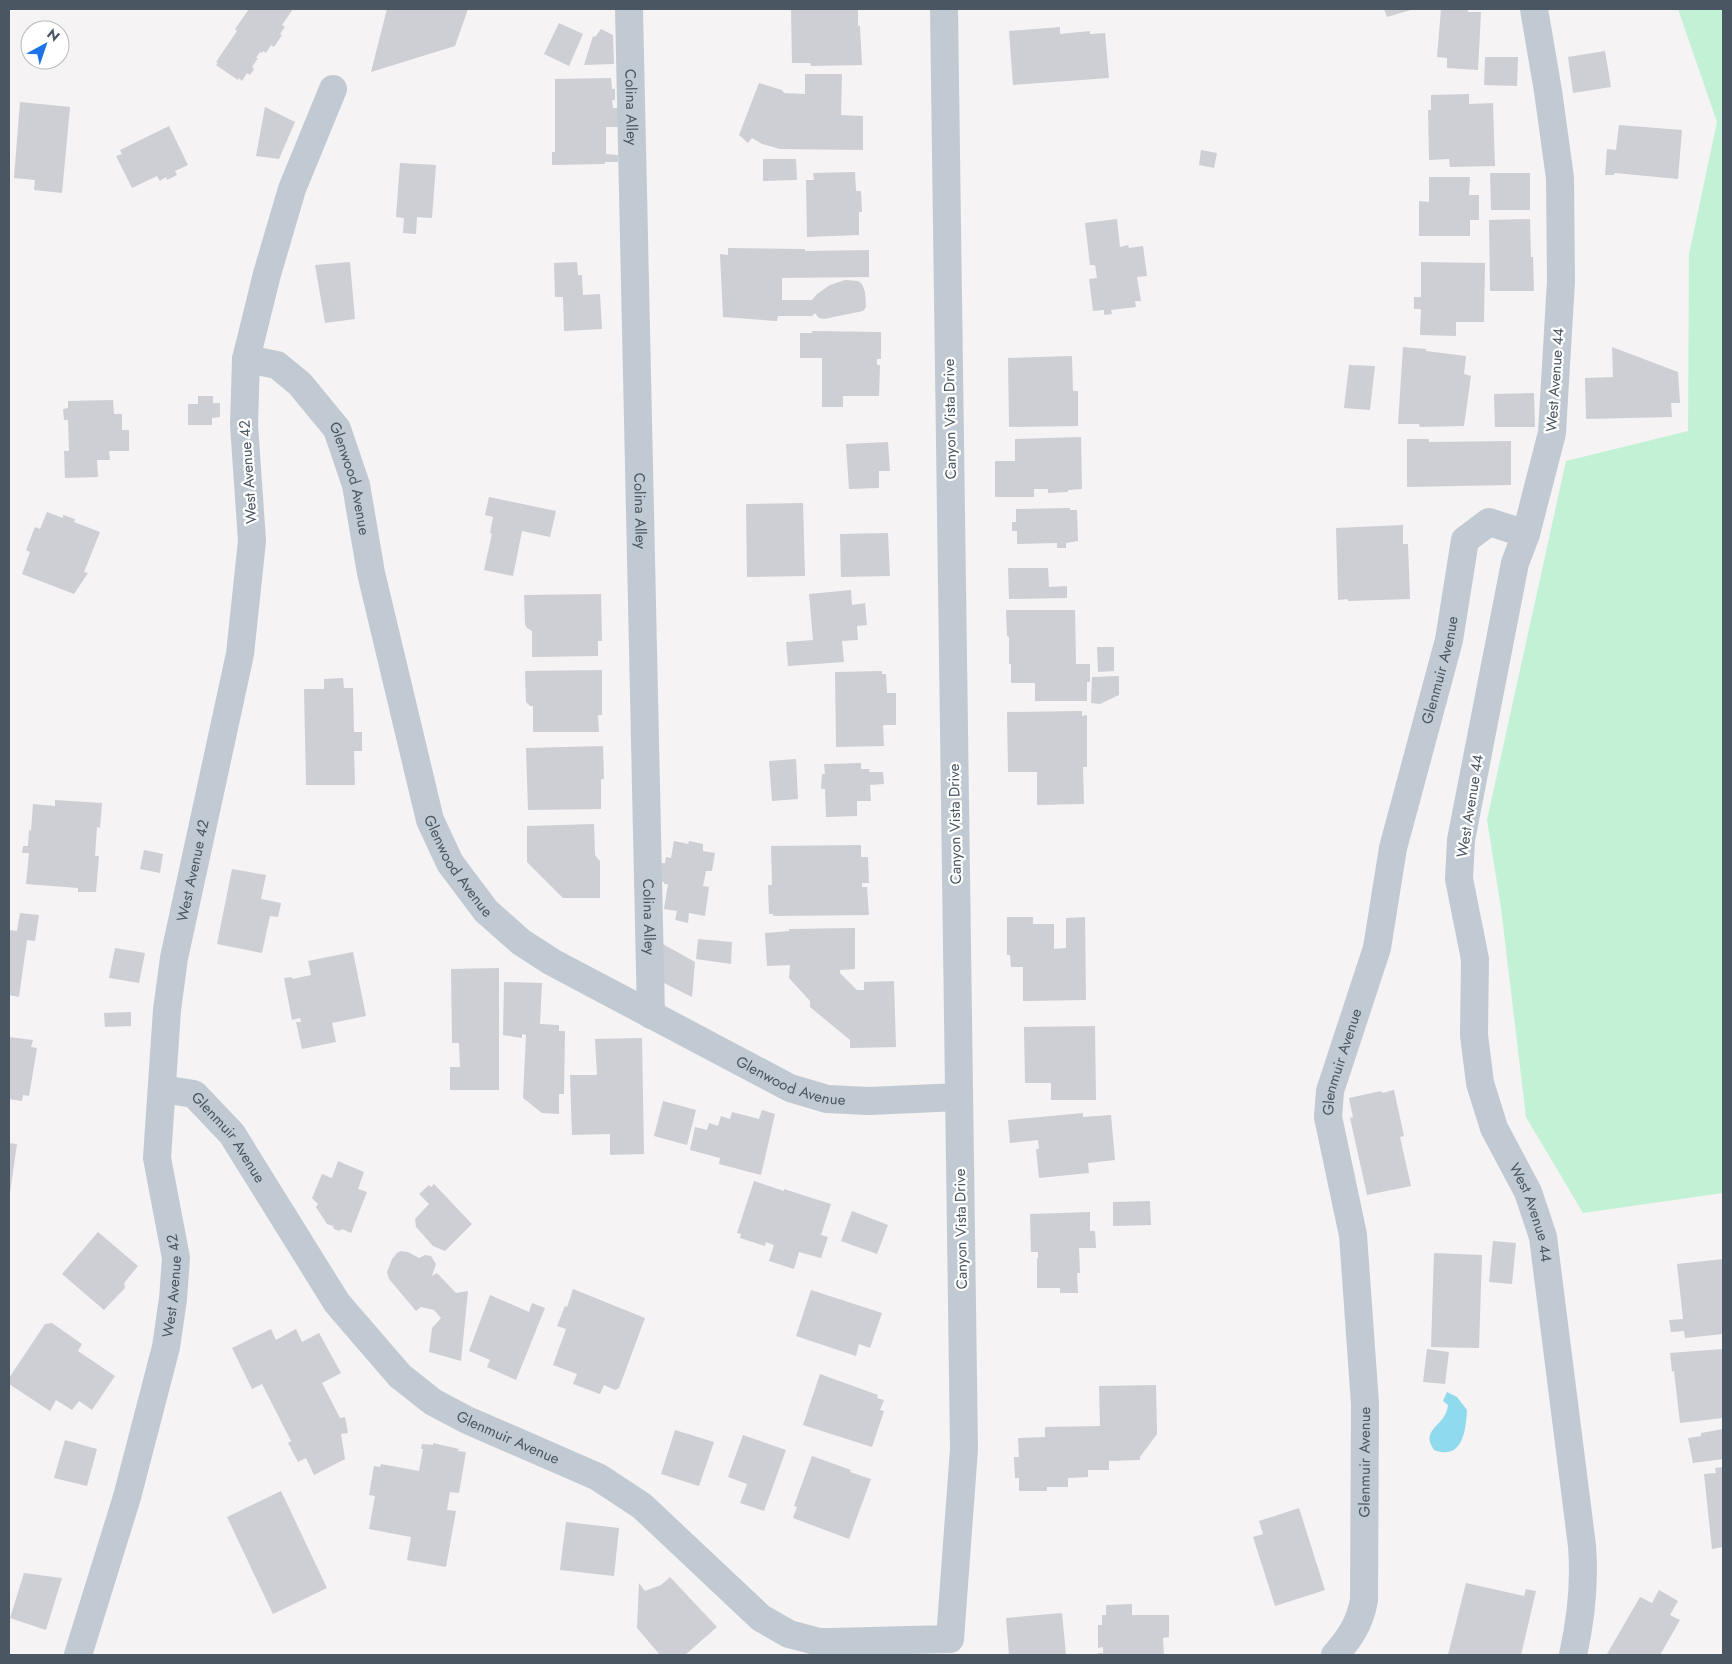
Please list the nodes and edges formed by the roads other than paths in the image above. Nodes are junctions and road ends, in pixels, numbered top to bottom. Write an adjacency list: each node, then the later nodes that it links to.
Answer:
1 (629, 9): 7 (street, Colina Alley)
2 (944, 9): 9 (street, Canyon Vista Drive)
3 (1534, 9): 6 (street, West Avenue 44)
4 (333, 89): 5 (street, West Avenue 42)
5 (246, 359): 7 (street, Glenwood Avenue); 8 (street, West Avenue 42)
6 (1526, 534): 12 (street, Glenmuir Avenue); 13 (street, West Avenue 44)
7 (651, 1015): 9 (street, Glenwood Avenue)
8 (162, 1089): 10 (street, Glenmuir Avenue); 11 (street, West Avenue 42)
9 (959, 1097): 10 (street, Canyon Vista Drive)
10 (950, 1639)
11 (78, 1655)
12 (1335, 1655)
13 (1573, 1655)

